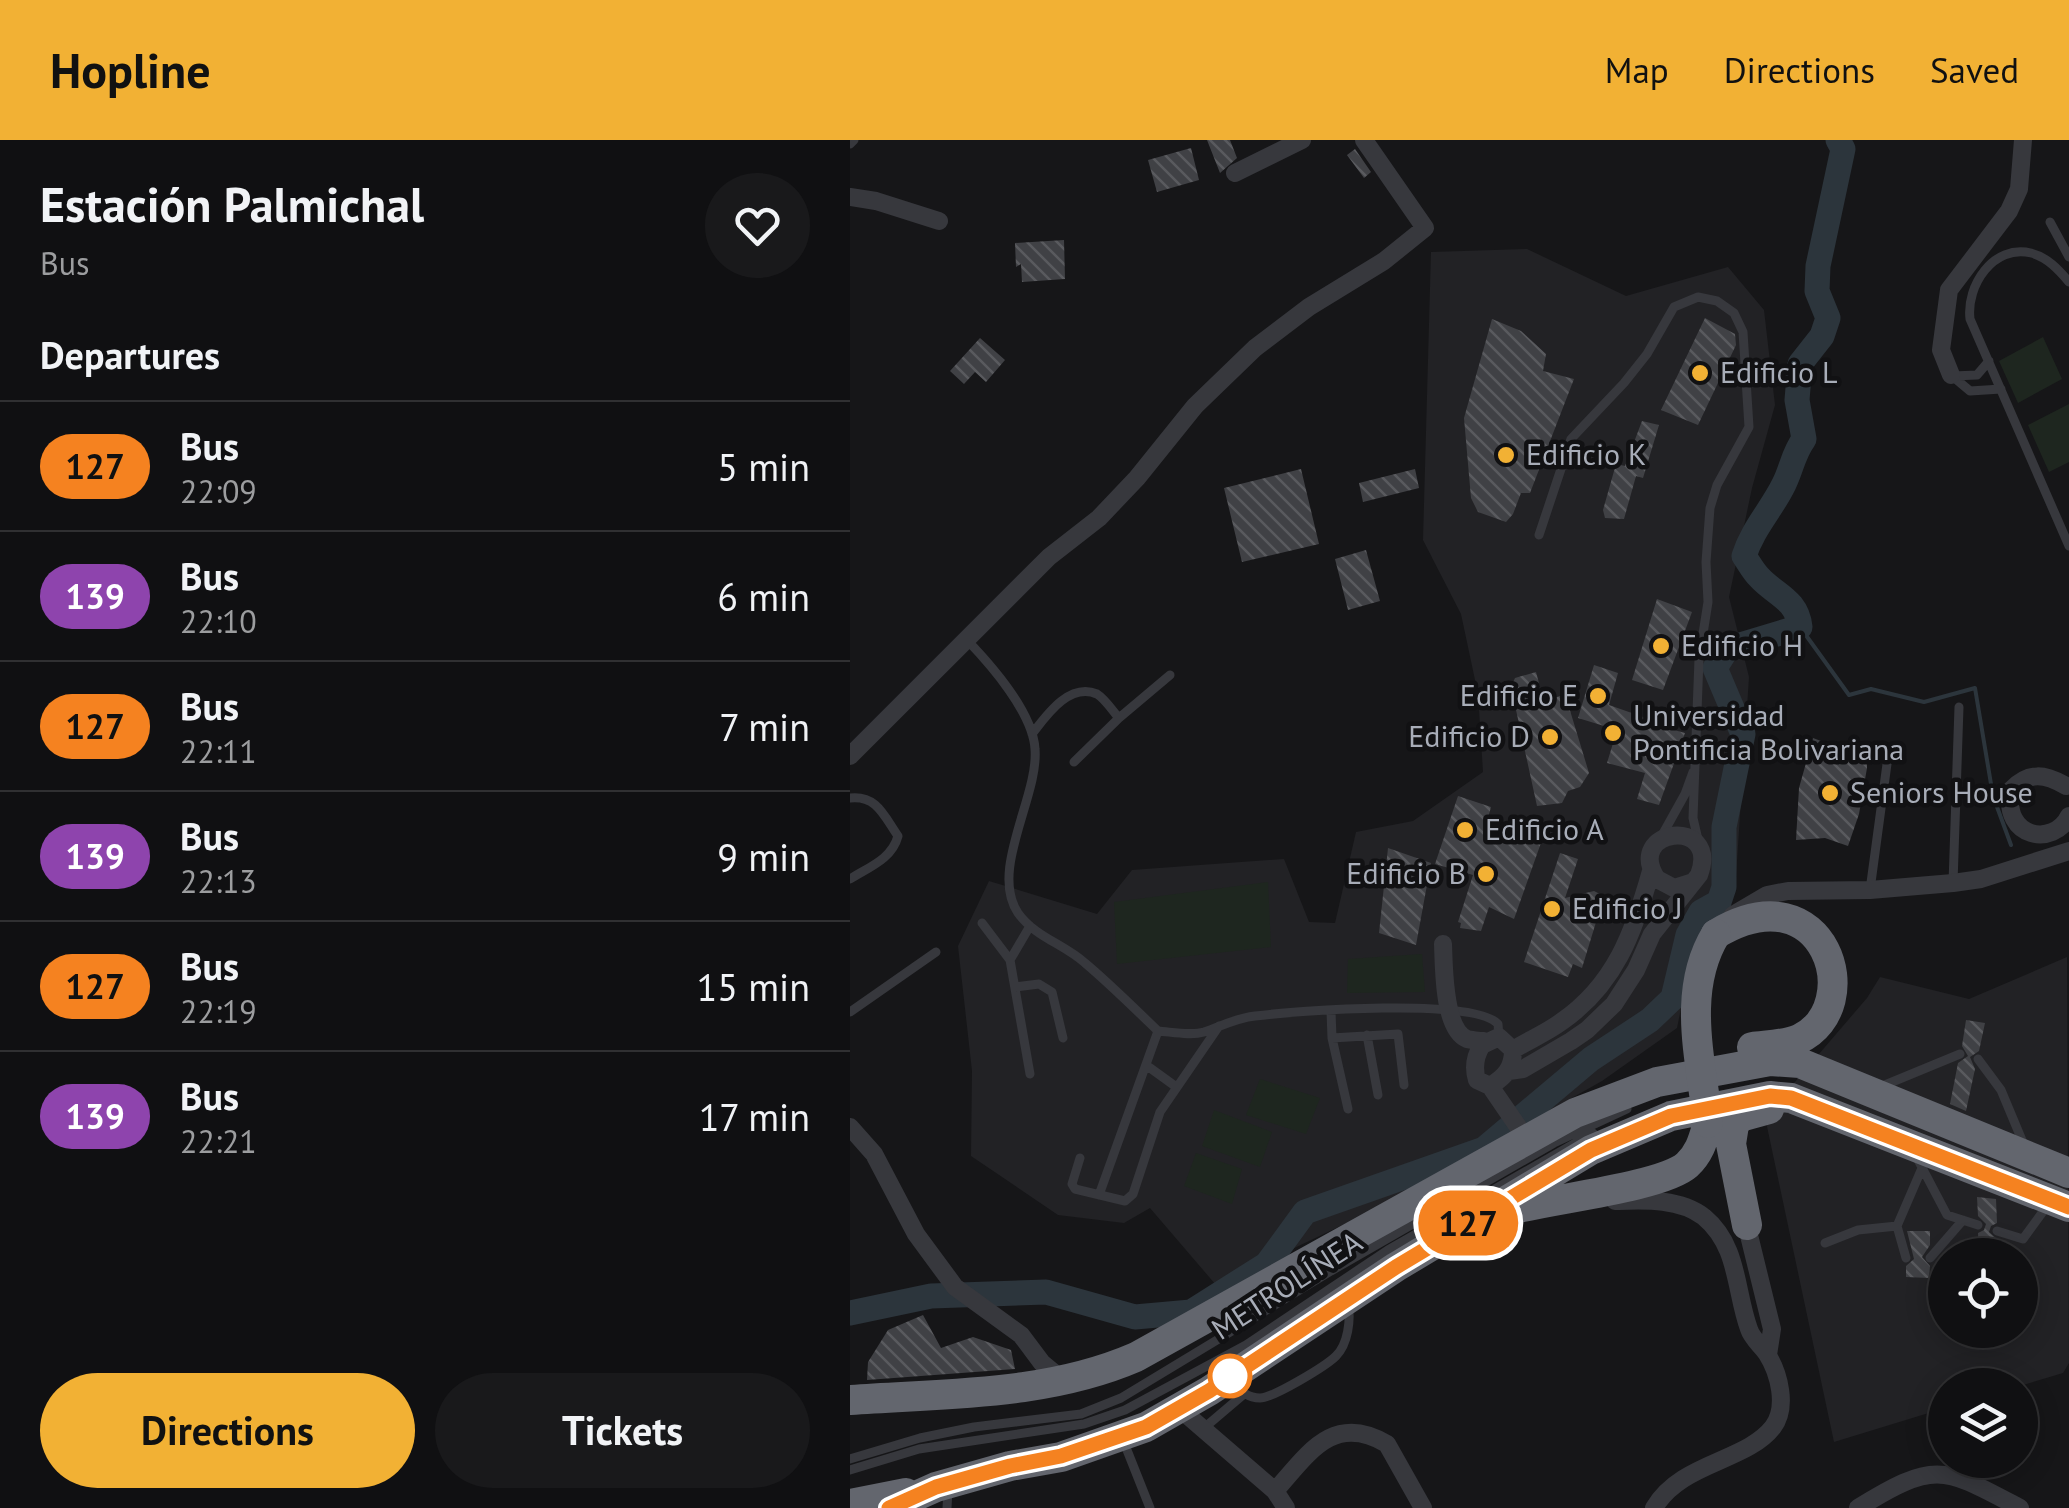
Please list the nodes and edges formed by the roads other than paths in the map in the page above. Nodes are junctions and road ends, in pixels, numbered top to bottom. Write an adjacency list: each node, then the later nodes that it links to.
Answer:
1 (1302, 140): 4 (street)
2 (1364, 140): 15 (street)
3 (2023, 140): 11 (street)
4 (1236, 174)
5 (850, 197): 6 (street)
6 (939, 221)
7 (2050, 222): 8 (lane)
8 (2069, 257)
9 (2069, 282): 10 (lane)
10 (1989, 361): 11 (lane); 12 (lane)
11 (1951, 375): 12 (lane)
12 (2001, 390): 14 (lane)
13 (1539, 536): 20 (lane)
14 (2069, 546)
15 (965, 638): 19 (lane); 21 (street)
16 (1170, 675): 18 (lane)
17 (1959, 707): 33 (lane)
18 (1119, 718): 19 (lane); 22 (lane)
19 (1032, 734): 36 (lane)
20 (1698, 755): 27 (lane); 28 (lane)
21 (850, 756)
22 (1074, 762)
23 (1887, 764): 34 (lane)
24 (2066, 786): 26 (street)
25 (850, 798): 31 (lane)
26 (2068, 819)
27 (1660, 840): 28 (street); 30 (street)
28 (1699, 848): 32 (street)
29 (2069, 851): 33 (street)
30 (1651, 871): 32 (street); 51 (street)
31 (850, 880)
32 (1692, 882): 55 (street)
33 (1953, 883): 34 (street)
34 (1870, 890): 37 (street)
35 (982, 924): 40 (lane)
36 (1030, 926): 40 (lane); 46 (lane)
37 (1716, 934): 61 (highway); 64 (highway, bridge)
38 (1442, 944): 44 (street)
39 (936, 952): 43 (lane)
40 (1010, 960): 41 (lane)
41 (1016, 987): 48 (lane); 56 (lane)
42 (1331, 1011): 44 (lane); 45 (lane); 49 (lane)
43 (850, 1012)
44 (1450, 1012): 50 (street); 50 (lane)
45 (1219, 1026): 46 (lane); 58 (lane)
46 (1158, 1031): 54 (lane)
47 (1367, 1035): 49 (lane); 57 (lane); 62 (lane)
48 (1064, 1038)
49 (1332, 1038): 66 (lane)
50 (1491, 1039): 51 (street); 59 (street)
51 (1513, 1050): 55 (street)
52 (1960, 1054): 63 (lane)
53 (1978, 1059): 72 (lane)
54 (1146, 1065): 58 (lane); 73 (lane)
55 (1509, 1070): 59 (street)
56 (1030, 1074)
57 (1404, 1085)
58 (1175, 1086): 73 (lane)
59 (1490, 1086): 69 (street)
60 (1720, 1088): 64 (lane)
61 (1649, 1092): 63 (highway); 69 (highway); 92 (lane, METROLÍNEA)
62 (1378, 1095)
63 (1868, 1097): 72 (highway); 72 (lane)
64 (1700, 1103): 75 (street); 78 (highway)
65 (1808, 1103): 70 (highway); 75 (highway); 78 (highway)
66 (1348, 1109)
67 (1632, 1117): 93 (lane, METROLÍNEA)
68 (850, 1127): 85 (street)
69 (1522, 1134): 85 (highway)
70 (1916, 1156): 72 (highway); 74 (lane); 77 (lane)
71 (1080, 1158): 73 (lane)
72 (2058, 1182): 79 (lane)
73 (1099, 1194)
74 (1963, 1220): 76 (lane); 80 (lane)
75 (1747, 1225): 84 (street)
76 (1978, 1225)
77 (1897, 1226): 81 (lane); 82 (lane)
78 (1459, 1228): 83 (highway); 84 (street)
79 (1997, 1231)
80 (1947, 1238)
81 (1825, 1243)
82 (1906, 1258)
83 (1348, 1299): 86 (highway); 86 (lane)
84 (1768, 1355): 101 (street)
85 (1049, 1377): 87 (highway)
86 (1236, 1386): 90 (highway)
87 (897, 1397): 88 (highway); 89 (highway)
88 (850, 1400)
89 (850, 1416)
90 (1192, 1419): 91 (highway); 94 (street)
91 (1122, 1437): 95 (highway); 98 (lane)
92 (850, 1459)
93 (850, 1470)
94 (1276, 1491): 99 (street); 100 (street)
95 (944, 1492): 96 (highway); 97 (highway)
96 (850, 1504)
97 (889, 1508)
98 (1150, 1508)
99 (1286, 1508)
100 (1423, 1508)
101 (1654, 1508)
102 (1858, 1508): 103 (street)
103 (2020, 1508)

